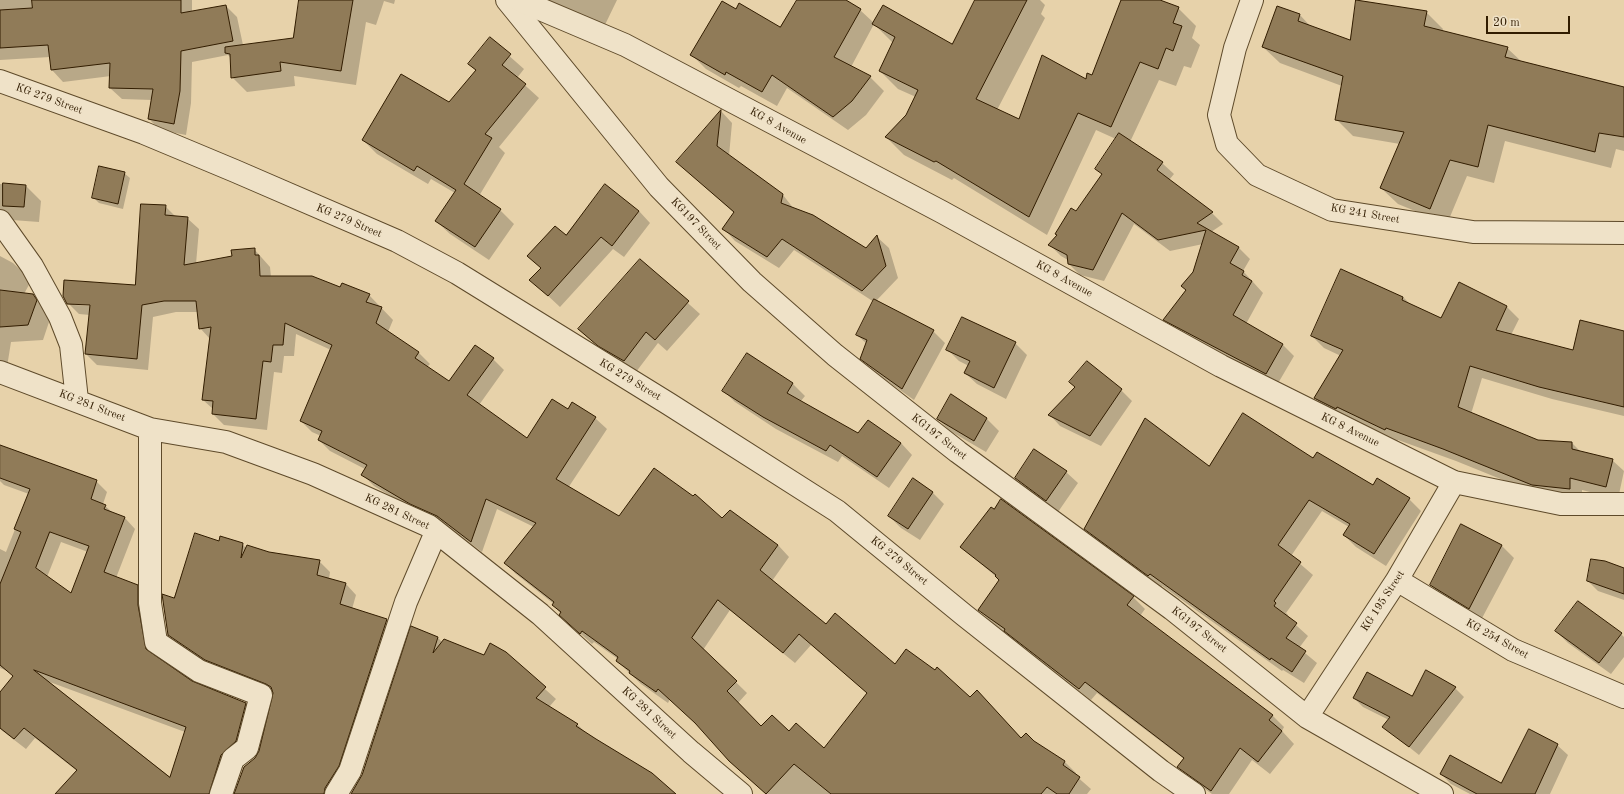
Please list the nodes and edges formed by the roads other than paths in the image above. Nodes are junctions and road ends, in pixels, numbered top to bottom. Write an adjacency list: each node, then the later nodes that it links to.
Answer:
1 (507, 0): 15 (street, KG197 Street)
2 (520, 0): 10 (street, KG 8 Avenue)
3 (1252, 0): 6 (street, KG 241 Street)
4 (0, 81): 19 (street, KG 279 Street)
5 (0, 221): 8 (street)
6 (1624, 233)
7 (0, 372): 8 (street, KG 281 Street)
8 (77, 400): 9 (street, KG 281 Street)
9 (150, 429): 12 (street, KG 281 Street); 16 (street)
10 (1454, 482): 11 (street, KG 8 Avenue); 13 (street, KG 195 Street)
11 (1624, 504)
12 (436, 532): 17 (street); 18 (street, KG 281 Street)
13 (1397, 580): 14 (street, KG 254 Street); 15 (street, KG 195 Street)
14 (1624, 697)
15 (1307, 717): 20 (street, KG197 Street)
16 (221, 794)
17 (336, 794)
18 (741, 794)
19 (1194, 794)
20 (1442, 794)

